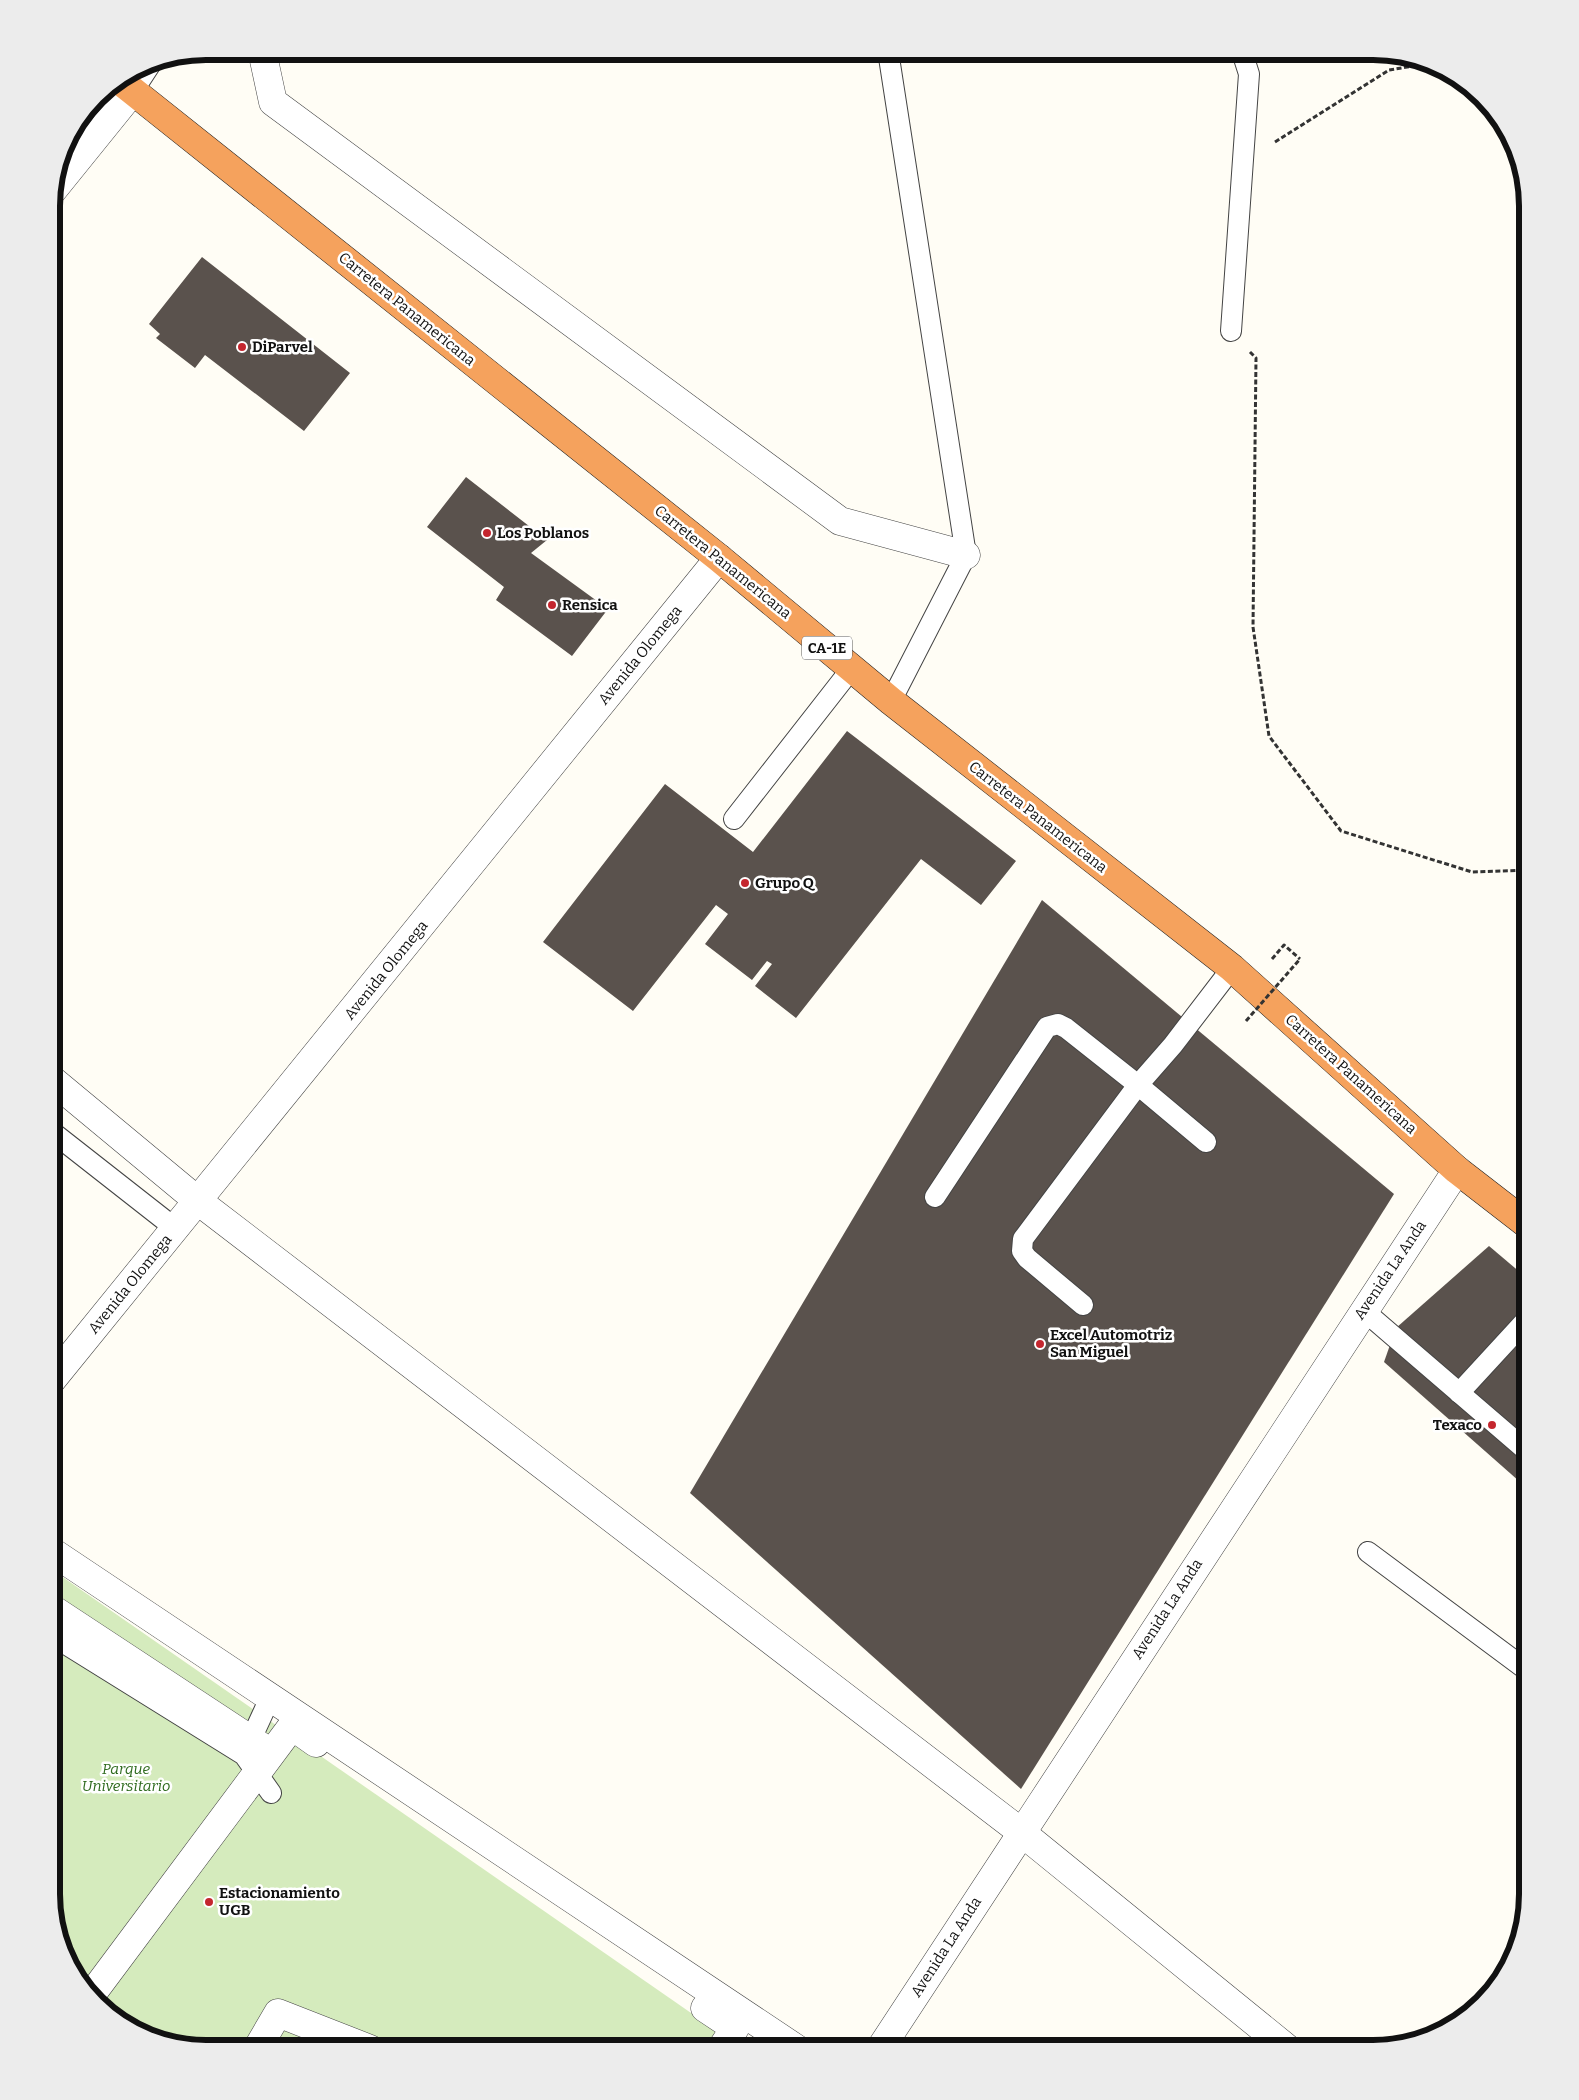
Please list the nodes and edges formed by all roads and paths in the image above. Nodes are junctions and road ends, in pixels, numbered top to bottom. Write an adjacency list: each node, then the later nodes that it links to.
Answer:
1 (264, 60): 9 (street)
2 (889, 60): 9 (lane)
3 (1244, 60): 6 (lane)
4 (1414, 66): 6 (path)
5 (126, 86): 7 (street); 10 (highway, Carretera Panamericana / CA-1E)
6 (1242, 162): 8 (lane)
7 (64, 175)
8 (1231, 331): 14 (path)
9 (966, 555): 12 (lane)
10 (719, 558): 11 (highway, Carretera Panamericana / CA-1E); 24 (street, Avenida Olomega)
11 (852, 668): 12 (highway, Carretera Panamericana / CA-1E); 13 (lane)
12 (891, 701): 16 (highway, Carretera Panamericana / CA-1E)
13 (734, 820)
14 (1519, 870)
15 (1300, 959): 17 (path, bridge)
16 (1232, 968): 18 (lane); 22 (highway, Carretera Panamericana / CA-1E)
17 (1246, 1021)
18 (1138, 1085): 21 (lane); 23 (lane); 27 (lane)
19 (60, 1086): 24 (street)
20 (60, 1138): 26 (lane)
21 (1206, 1142)
22 (1457, 1170): 25 (highway, Carretera Panamericana / CA-1E); 28 (street, Avenida La Anda)
23 (935, 1197)
24 (198, 1201): 26 (street, Avenida Olomega); 40 (street)
25 (1519, 1218)
26 (176, 1229): 30 (street, Avenida Olomega)
27 (1083, 1305)
28 (1363, 1310): 31 (lane); 40 (street, Avenida La Anda)
29 (1519, 1328): 31 (lane)
30 (60, 1370)
31 (1459, 1393): 32 (lane)
32 (1519, 1444)
33 (1368, 1552): 37 (lane)
34 (60, 1557): 38 (street)
35 (60, 1615): 39 (street)
36 (60, 1641): 39 (lane)
37 (1519, 1664)
38 (270, 1698): 39 (lane); 45 (street)
39 (259, 1763): 41 (street); 44 (street)
40 (1021, 1832): 46 (street, Avenida La Anda); 47 (street)
41 (95, 1989)
42 (262, 2040): 43 (street)
43 (347, 2040)
44 (727, 2040)
45 (783, 2040)
46 (886, 2040)
47 (1277, 2040)

